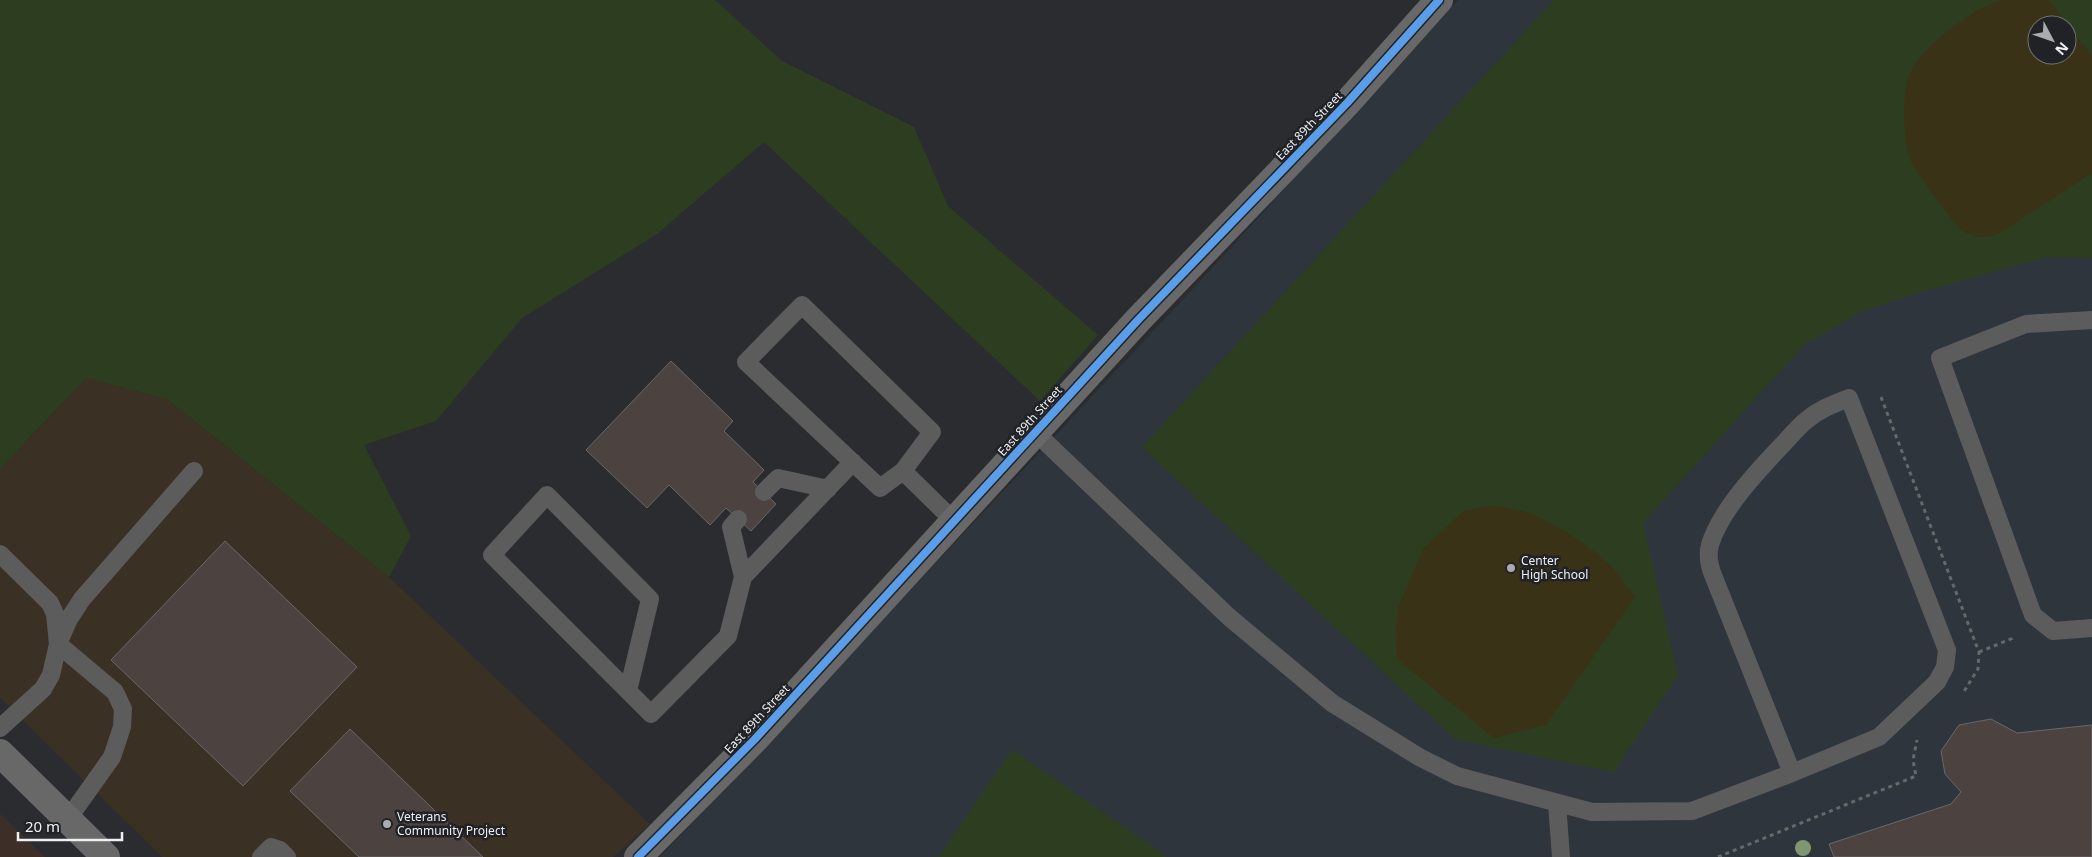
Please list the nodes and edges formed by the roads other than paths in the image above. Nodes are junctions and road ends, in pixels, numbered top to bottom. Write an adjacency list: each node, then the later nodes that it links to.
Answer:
1 (1440, 0): 3 (street, East 89th Street)
2 (2092, 320): 13 (lane)
3 (1035, 432): 10 (street, East 89th Street); 19 (lane)
4 (853, 462): 5 (lane); 5 (lane); 7 (lane)
5 (903, 471): 10 (lane)
6 (194, 472): 14 (lane)
7 (828, 489): 8 (lane); 12 (lane)
8 (764, 492)
9 (738, 519): 12 (lane)
10 (954, 521): 24 (street, East 89th Street)
11 (0, 554): 14 (lane)
12 (742, 578): 15 (lane)
13 (2092, 628)
14 (58, 644): 16 (lane); 20 (lane)
15 (628, 691): 15 (lane)
16 (0, 728)
17 (0, 753): 20 (street)
18 (1792, 773): 18 (lane); 19 (lane)
19 (1557, 803): 25 (lane)
20 (68, 819): 21 (street)
21 (106, 857)
22 (261, 857): 23 (lane)
23 (288, 857)
24 (638, 857)
25 (1561, 857)

